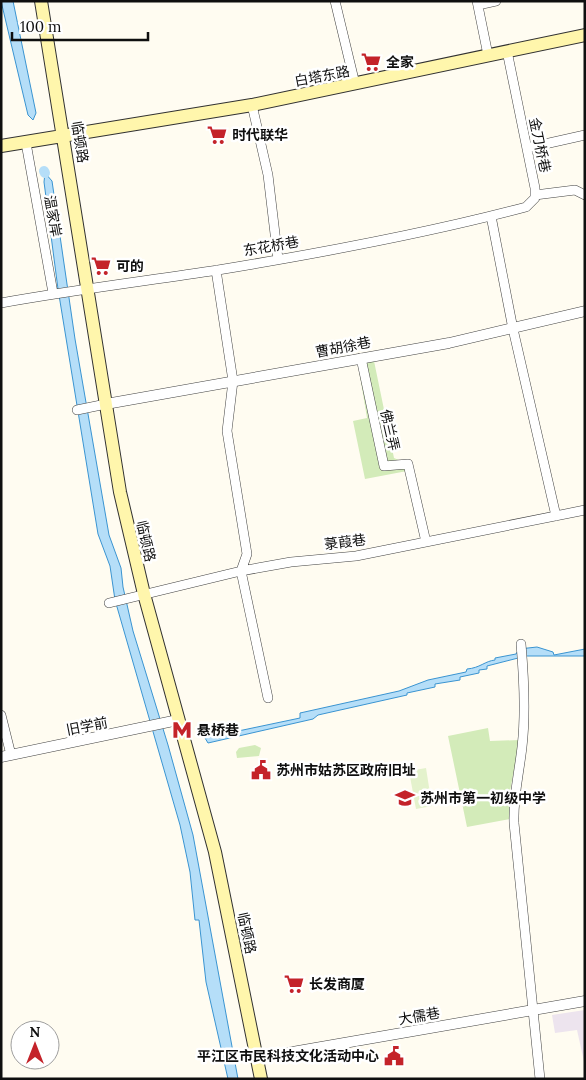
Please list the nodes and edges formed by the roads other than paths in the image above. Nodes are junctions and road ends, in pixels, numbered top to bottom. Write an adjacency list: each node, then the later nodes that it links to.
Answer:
1 (41, 1): 11 (main road, 临顿路)
2 (335, 1): 8 (street)
3 (496, 1): 4 (street)
4 (477, 3): 7 (street)
5 (585, 35): 6 (main road, 白塔东路)
6 (507, 51): 7 (main road, 白塔东路); 14 (street, 金刀桥巷)
7 (488, 55): 8 (main road, 白塔东路)
8 (355, 84): 9 (main road, 白塔东路)
9 (252, 105): 11 (main road, 白塔东路); 18 (street)
10 (585, 135): 14 (street)
11 (64, 137): 12 (main road, 白塔东路); 20 (main road, 临顿路)
12 (26, 142): 13 (main road, 白塔东路); 21 (street, 温家岸)
13 (1, 146)
14 (526, 148): 15 (street, 金刀桥巷)
15 (535, 195): 16 (street); 17 (street)
16 (585, 195)
17 (492, 216): 18 (street, 东花桥巷); 24 (street)
18 (278, 259): 19 (street, 东花桥巷)
19 (216, 270): 20 (street, 东花桥巷); 26 (street)
20 (88, 288): 21 (street, 东花桥巷); 27 (main road, 临顿路)
21 (54, 293): 22 (street, 东花桥巷)
22 (1, 302)
23 (585, 311): 24 (street, 曹胡徐巷)
24 (513, 329): 25 (street, 曹胡徐巷); 30 (street)
25 (361, 358): 26 (street, 曹胡徐巷); 31 (street, 佛兰弄)
26 (233, 381): 27 (street, 曹胡徐巷); 32 (street)
27 (106, 404): 28 (street); 33 (main road, 临顿路)
28 (77, 410)
29 (585, 510): 30 (street, 菉葭巷)
30 (556, 516): 31 (street, 菉葭巷)
31 (426, 542): 32 (street, 菉葭巷)
32 (242, 570): 33 (street, 菉葭巷); 36 (street)
33 (144, 594): 34 (street, 菉葭巷); 38 (main road, 临顿路)
34 (111, 602)
35 (521, 646): 41 (street)
36 (268, 698)
37 (1, 715): 39 (street)
38 (178, 720): 39 (street, 旧学前); 42 (main road, 临顿路)
39 (6, 756)
40 (585, 1001): 41 (street, 大儒巷)
41 (533, 1010): 42 (street, 大儒巷); 44 (street)
42 (258, 1058): 43 (main road, 临顿路)
43 (261, 1079)
44 (540, 1079)

